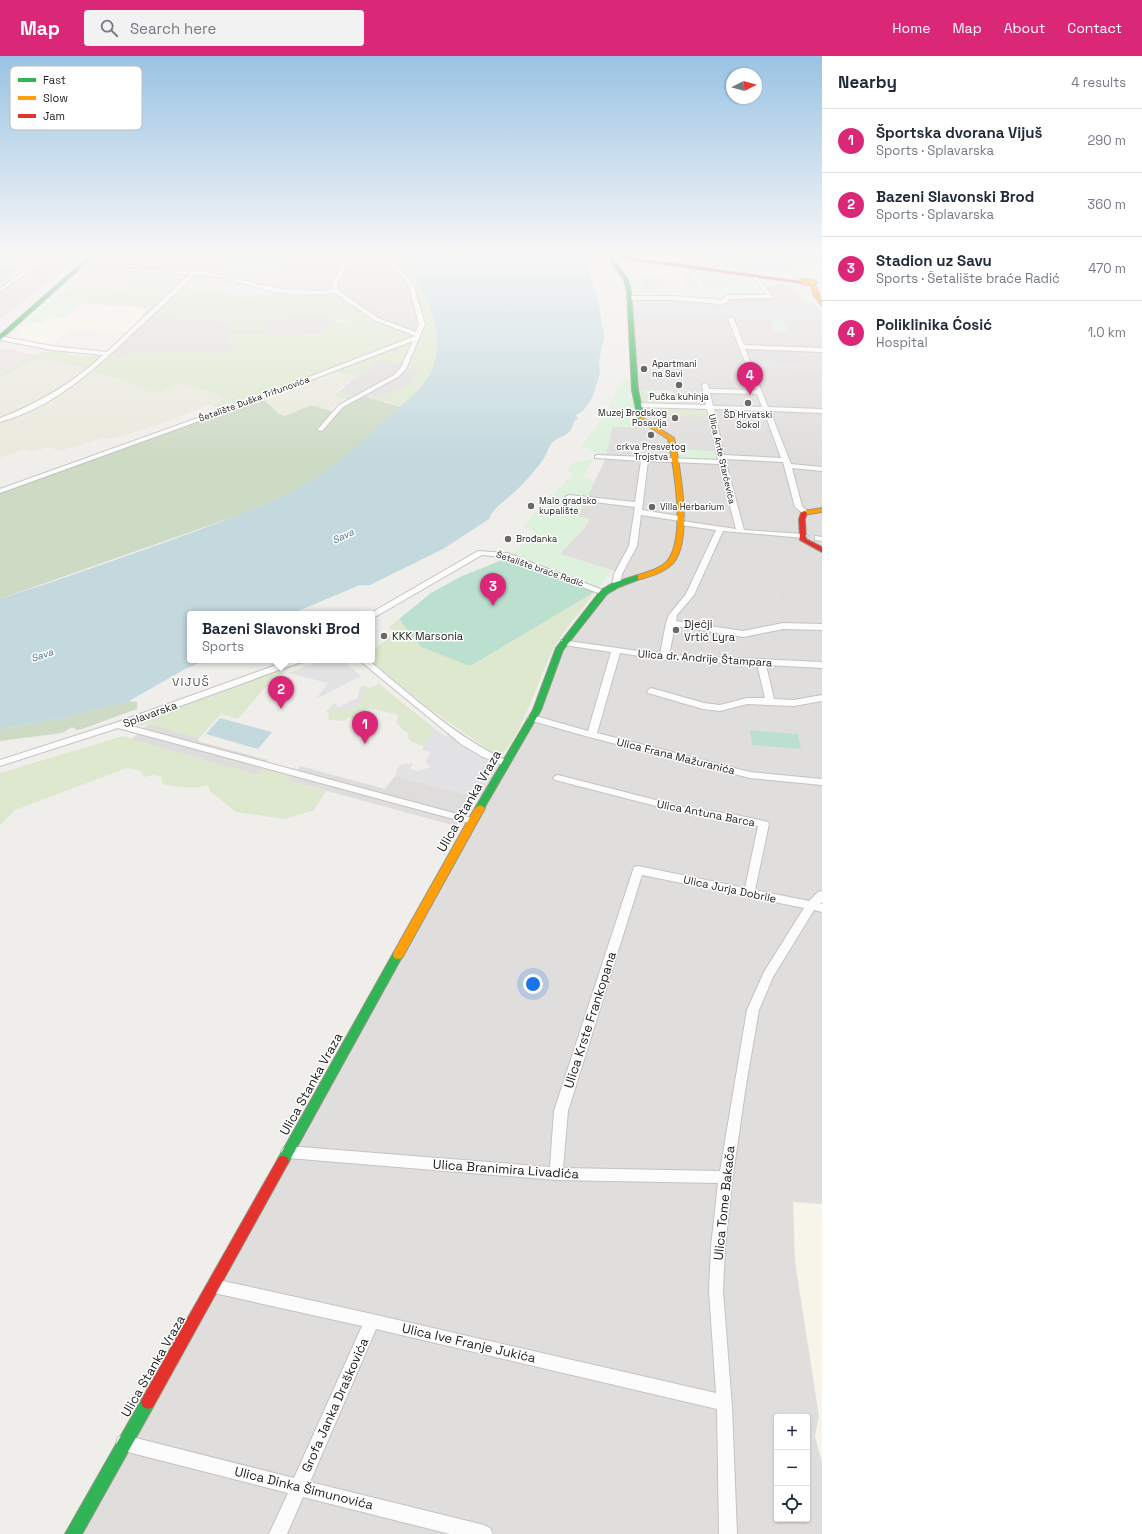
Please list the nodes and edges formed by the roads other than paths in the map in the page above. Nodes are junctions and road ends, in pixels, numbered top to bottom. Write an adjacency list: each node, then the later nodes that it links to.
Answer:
1 (8, 322): 8 (street)
2 (17, 322): 10 (street)
3 (142, 322): 13 (street)
4 (383, 322): 9 (street)
5 (421, 322): 9 (street)
6 (631, 322): 15 (street)
7 (732, 322): 11 (street)
8 (0, 329)
9 (417, 336): 20 (street); 27 (street, Šetalište Duška Trifunovića)
10 (0, 338): 13 (street)
11 (742, 347): 12 (street); 14 (street)
12 (822, 350)
13 (108, 354): 19 (street)
14 (760, 392): 16 (street, Ulica Ante Starčevića); 17 (street)
15 (637, 405): 16 (street); 23 (street, Ulica Stanka Vraza)
16 (710, 407): 17 (street); 24 (street, Ulica Ante Starčevića)
17 (766, 409): 18 (street); 25 (street)
18 (822, 411)
19 (0, 420)
20 (320, 430)
21 (597, 457): 22 (street)
22 (645, 459): 23 (street); 29 (street)
23 (676, 460): 24 (street); 32 (street, Ulica Stanka Vraza)
24 (721, 460): 25 (street); 34 (street, Ulica Ante Starčevića)
25 (786, 463): 26 (street); 31 (street)
26 (822, 469)
27 (0, 491)
28 (569, 497): 29 (street)
29 (639, 509): 32 (street); 36 (street)
30 (822, 510): 31 (street)
31 (805, 513): 35 (street)
32 (681, 521): 33 (street); 36 (street, Ulica Stanka Vraza)
33 (720, 529): 34 (street); 39 (street)
34 (741, 532): 35 (street)
35 (815, 541)
36 (616, 584): 37 (street, Ulica Stanka Vraza)
37 (604, 592): 38 (street, Šetalište braće Radić); 41 (street, Ulica Stanka Vraza)
38 (375, 613)
39 (670, 623): 40 (street); 43 (street)
40 (822, 627)
41 (564, 642): 42 (street, Ulica dr. Andrije Štampara); 51 (street, Ulica Stanka Vraza)
42 (616, 651): 43 (street, Ulica dr. Andrije Štampara); 53 (street)
43 (664, 657): 44 (street, Ulica dr. Andrije Štampara)
44 (760, 662): 47 (street, Ulica dr. Andrije Štampara); 50 (street)
45 (290, 663): 52 (street, Splavarska)
46 (367, 663): 55 (street)
47 (822, 665)
48 (651, 691): 50 (street)
49 (822, 698): 50 (street)
50 (770, 701)
51 (532, 718): 53 (street, Ulica Frana Mažuranića); 55 (street, Ulica Stanka Vraza)
52 (118, 725): 54 (street, Splavarska); 58 (street)
53 (592, 735): 57 (street, Ulica Frana Mažuranića)
54 (0, 763)
55 (505, 763): 58 (street, Ulica Stanka Vraza)
56 (558, 778): 60 (street, Ulica Antuna Barca)
57 (822, 782)
58 (472, 821): 63 (street, Ulica Stanka Vraza)
59 (638, 870): 60 (street, Ulica Jurja Dobrile); 64 (street, Ulica Krste Frankopana)
60 (749, 893): 62 (street, Ulica Jurja Dobrile)
61 (822, 895): 62 (street, Ulica Tome Bakača)
62 (816, 907): 65 (street, Ulica Tome Bakača)
63 (288, 1152): 64 (street, Ulica Branimira Livadića); 66 (street, Ulica Stanka Vraza)
64 (556, 1174): 65 (street, Ulica Branimira Livadića)
65 (724, 1177): 68 (street, Ulica Tome Bakača)
66 (214, 1286): 67 (street, Ulica Ive Franje Jukića); 69 (street, Ulica Stanka Vraza)
67 (372, 1321): 68 (street, Ulica Ive Franje Jukića); 70 (street, Grofa Janka Draškovića)
68 (724, 1403): 74 (street, Ulica Tome Bakača)
69 (124, 1443): 70 (street, Ulica Dinka Šimunovića); 71 (street, Ulica Stanka Vraza)
70 (299, 1487): 72 (street, Grofa Janka Draškovića); 73 (street, Ulica Dinka Šimunovića)
71 (73, 1534)
72 (278, 1534)
73 (484, 1534)
74 (728, 1534)

